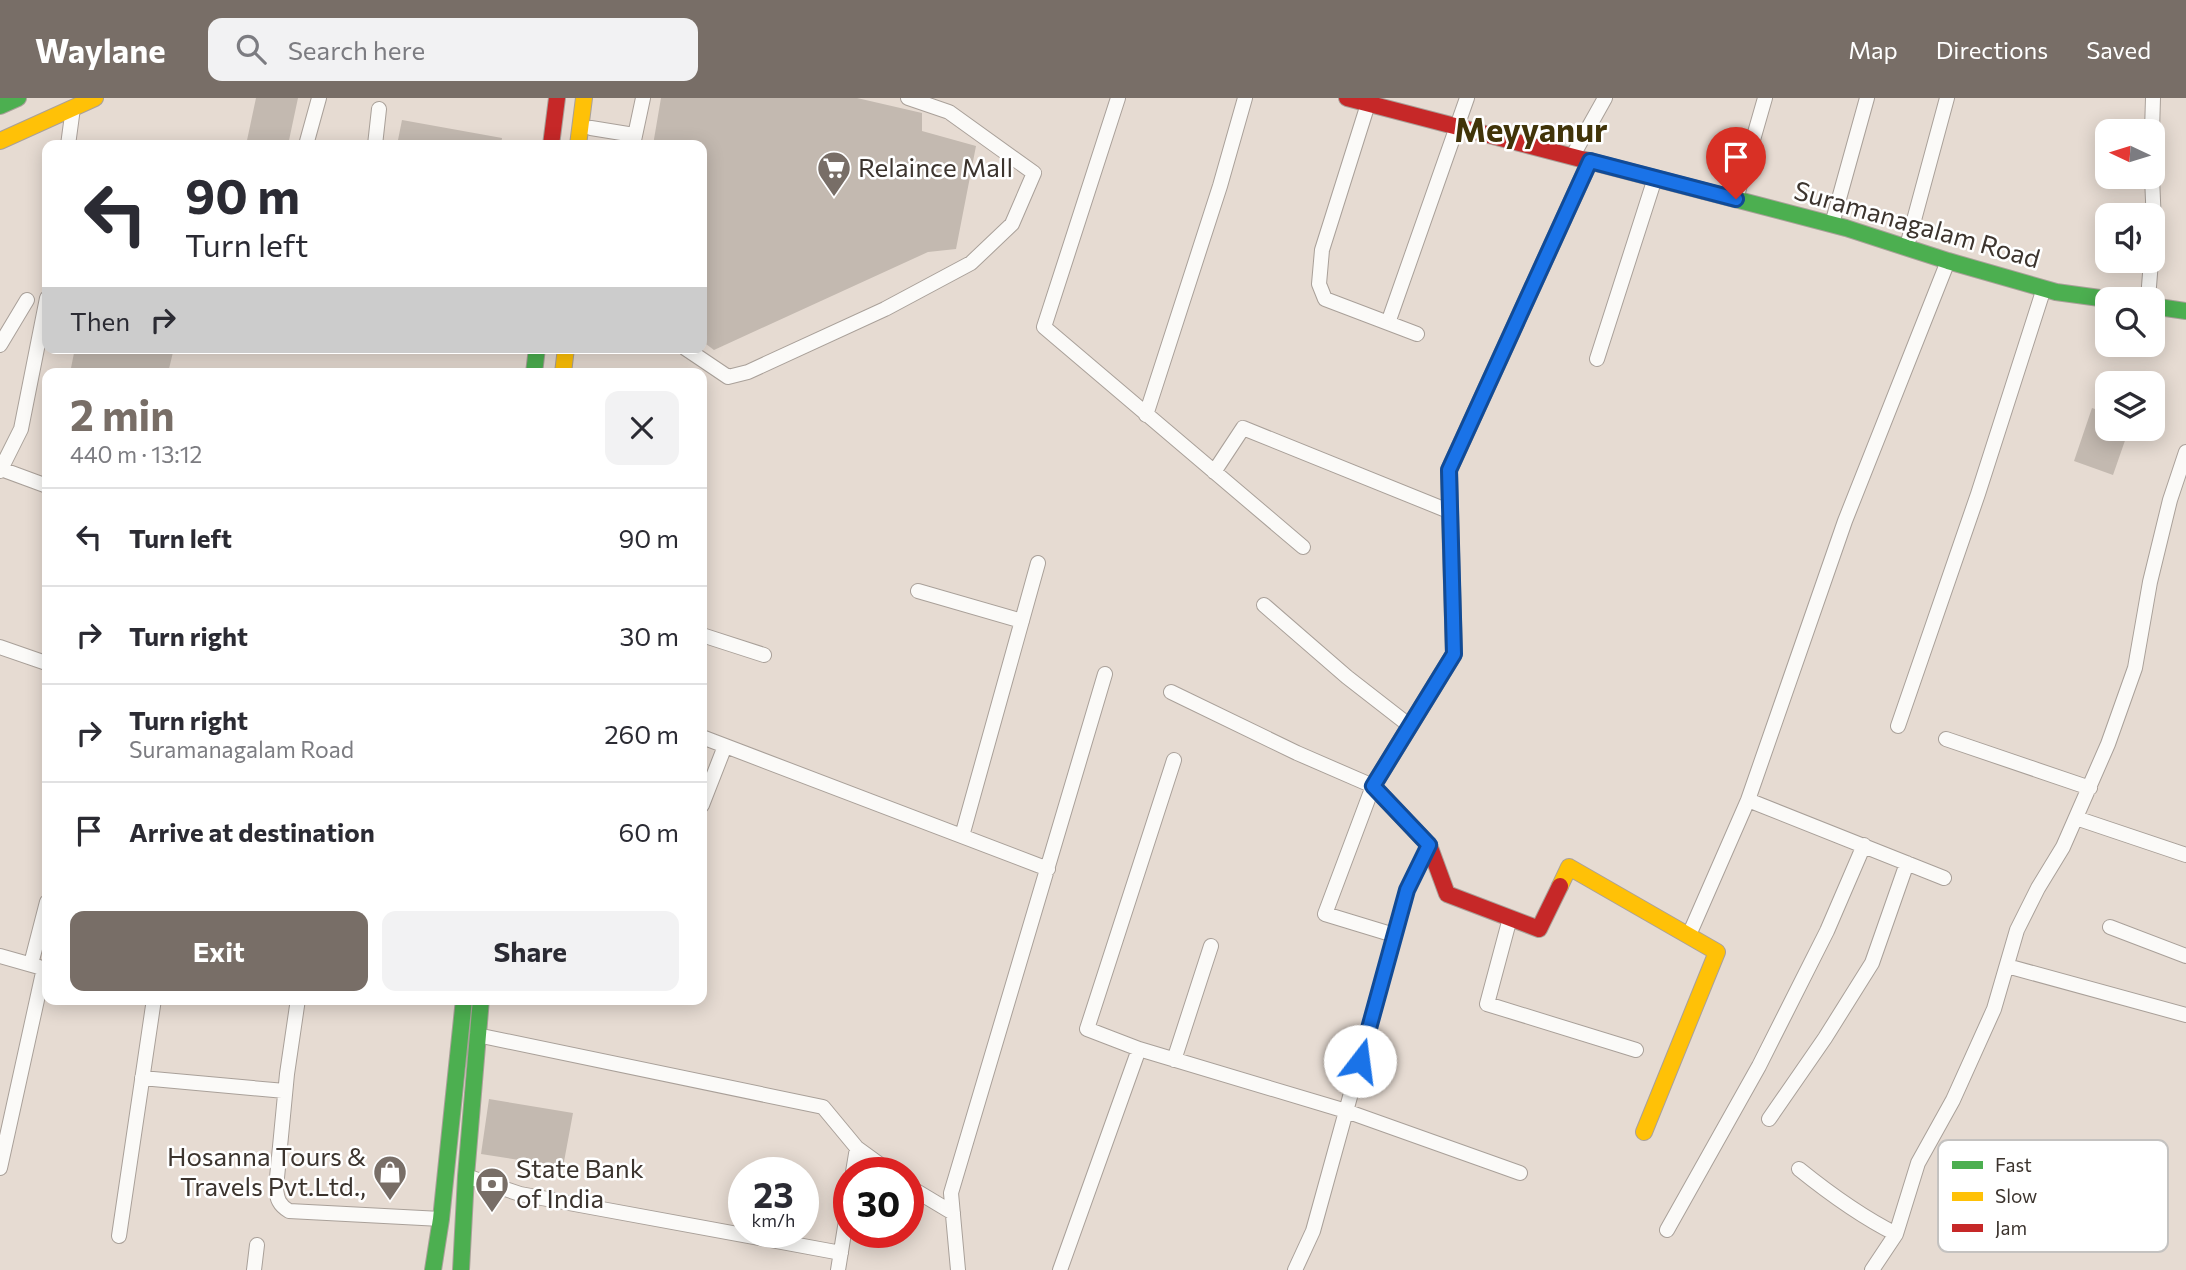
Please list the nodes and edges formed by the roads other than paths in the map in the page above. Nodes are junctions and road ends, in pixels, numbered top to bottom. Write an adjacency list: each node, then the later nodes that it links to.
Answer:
1 (18, 98): 21 (main road)
2 (60, 98): 25 (main road)
3 (95, 98): 22 (main road)
4 (319, 98): 29 (street)
5 (557, 98): 31 (main road)
6 (568, 98): 32 (main road)
7 (584, 98): 33 (main road)
8 (595, 98): 27 (main road)
9 (643, 98): 35 (street)
10 (908, 98): 53 (street)
11 (1118, 98): 55 (street)
12 (1245, 98): 55 (street)
13 (1347, 98): 20 (main road, Suramanagalam Road)
14 (1466, 98): 26 (street)
15 (1605, 98): 37 (street)
16 (1765, 98): 40 (street)
17 (1867, 98): 41 (street)
18 (1947, 98): 42 (street)
19 (2154, 98): 24 (street)
20 (1368, 104): 26 (main road, Suramanagalam Road); 50 (street)
21 (0, 106)
22 (74, 108): 28 (street); 36 (main road)
23 (379, 109): 30 (street)
24 (2153, 119)
25 (0, 125)
26 (1455, 126): 37 (main road, Suramanagalam Road); 50 (street)
27 (591, 128): 34 (main road); 35 (street)
28 (69, 140)
29 (307, 140)
30 (376, 140)
31 (552, 140)
32 (563, 140)
33 (579, 140)
34 (590, 140)
35 (634, 140)
36 (0, 141)
37 (1572, 157): 38 (main road, Suramanagalam Road)
38 (1590, 161): 39 (main road, Suramanagalam Road); 60 (main road)
39 (1656, 178): 40 (main road, Suramanagalam Road); 54 (street)
40 (1736, 199): 41 (main road, Suramanagalam Road)
41 (1832, 224): 42 (main road, Suramanagalam Road)
42 (1907, 246): 43 (main road, Suramanagalam Road)
43 (1948, 261): 44 (main road, Suramanagalam Road); 81 (street)
44 (2044, 288): 45 (main road, Suramanagalam Road); 73 (street)
45 (2095, 297)
46 (27, 300): 52 (street)
47 (2165, 308): 48 (main road)
48 (2186, 311)
49 (42, 323): 57 (street)
50 (1388, 323): 51 (street)
51 (1417, 334)
52 (0, 345)
53 (694, 354)
54 (1597, 359)
55 (1146, 415): 58 (street)
56 (2186, 452): 79 (street)
57 (1, 466): 59 (street)
58 (1214, 472): 60 (street); 61 (street)
59 (42, 484)
60 (1451, 512): 72 (main road)
61 (1303, 547)
62 (1038, 563): 65 (street)
63 (918, 591): 65 (street)
64 (1264, 605): 72 (street)
65 (1022, 621): 83 (street)
66 (707, 637): 68 (street)
67 (0, 647): 69 (street)
68 (764, 655)
69 (42, 662)
70 (1105, 674): 88 (street)
71 (1171, 692): 78 (street)
72 (1410, 726): 78 (main road)
73 (1898, 726)
74 (707, 739): 76 (street)
75 (1946, 739): 79 (street)
76 (725, 746): 80 (street); 83 (street)
77 (1174, 760): 105 (street)
78 (1373, 786): 84 (main road); 92 (street)
79 (2090, 788): 82 (street)
80 (707, 792)
81 (1748, 800): 85 (street); 93 (street)
82 (2076, 818): 86 (street); 97 (street)
83 (962, 836): 88 (street)
84 (1429, 845): 90 (main road); 92 (street)
85 (1864, 845): 87 (street); 123 (street)
86 (2186, 855)
87 (1907, 863): 89 (street); 111 (street)
88 (1048, 869): 121 (street)
89 (1944, 878)
90 (1510, 918): 93 (main road); 106 (street)
91 (2110, 927): 96 (street)
92 (1394, 935): 110 (street)
93 (1689, 935): 112 (main road)
94 (1211, 946): 107 (street)
95 (0, 956): 98 (street)
96 (2186, 956)
97 (2007, 965): 103 (street); 124 (street)
98 (41, 967): 116 (street)
99 (153, 1005): 108 (street)
100 (297, 1005): 109 (street)
101 (463, 1005): 122 (main road)
102 (480, 1005): 104 (main road)
103 (2186, 1015)
104 (477, 1035): 113 (street); 119 (main road)
105 (1139, 1049): 107 (street); 134 (street)
106 (1636, 1050)
107 (1174, 1060): 110 (street)
108 (142, 1078): 109 (street); 125 (street)
109 (285, 1091): 122 (street)
110 (1346, 1111): 118 (street); 135 (street)
111 (1769, 1119)
112 (1644, 1132)
113 (857, 1148): 114 (street); 115 (street)
114 (856, 1157)
115 (869, 1157)
116 (0, 1168)
117 (1799, 1169): 124 (street)
118 (1520, 1173)
119 (466, 1176): 128 (street); 132 (main road)
120 (924, 1198): 121 (street)
121 (953, 1213): 129 (street)
122 (441, 1219): 131 (main road)
123 (1667, 1230)
124 (1896, 1234): 136 (street)
125 (119, 1236)
126 (257, 1245): 130 (street)
127 (842, 1248): 128 (street)
128 (841, 1253): 133 (street)
129 (961, 1269)
130 (254, 1270)
131 (433, 1270)
132 (461, 1270)
133 (838, 1270)
134 (1060, 1270)
135 (1296, 1270)
136 (1872, 1270)

